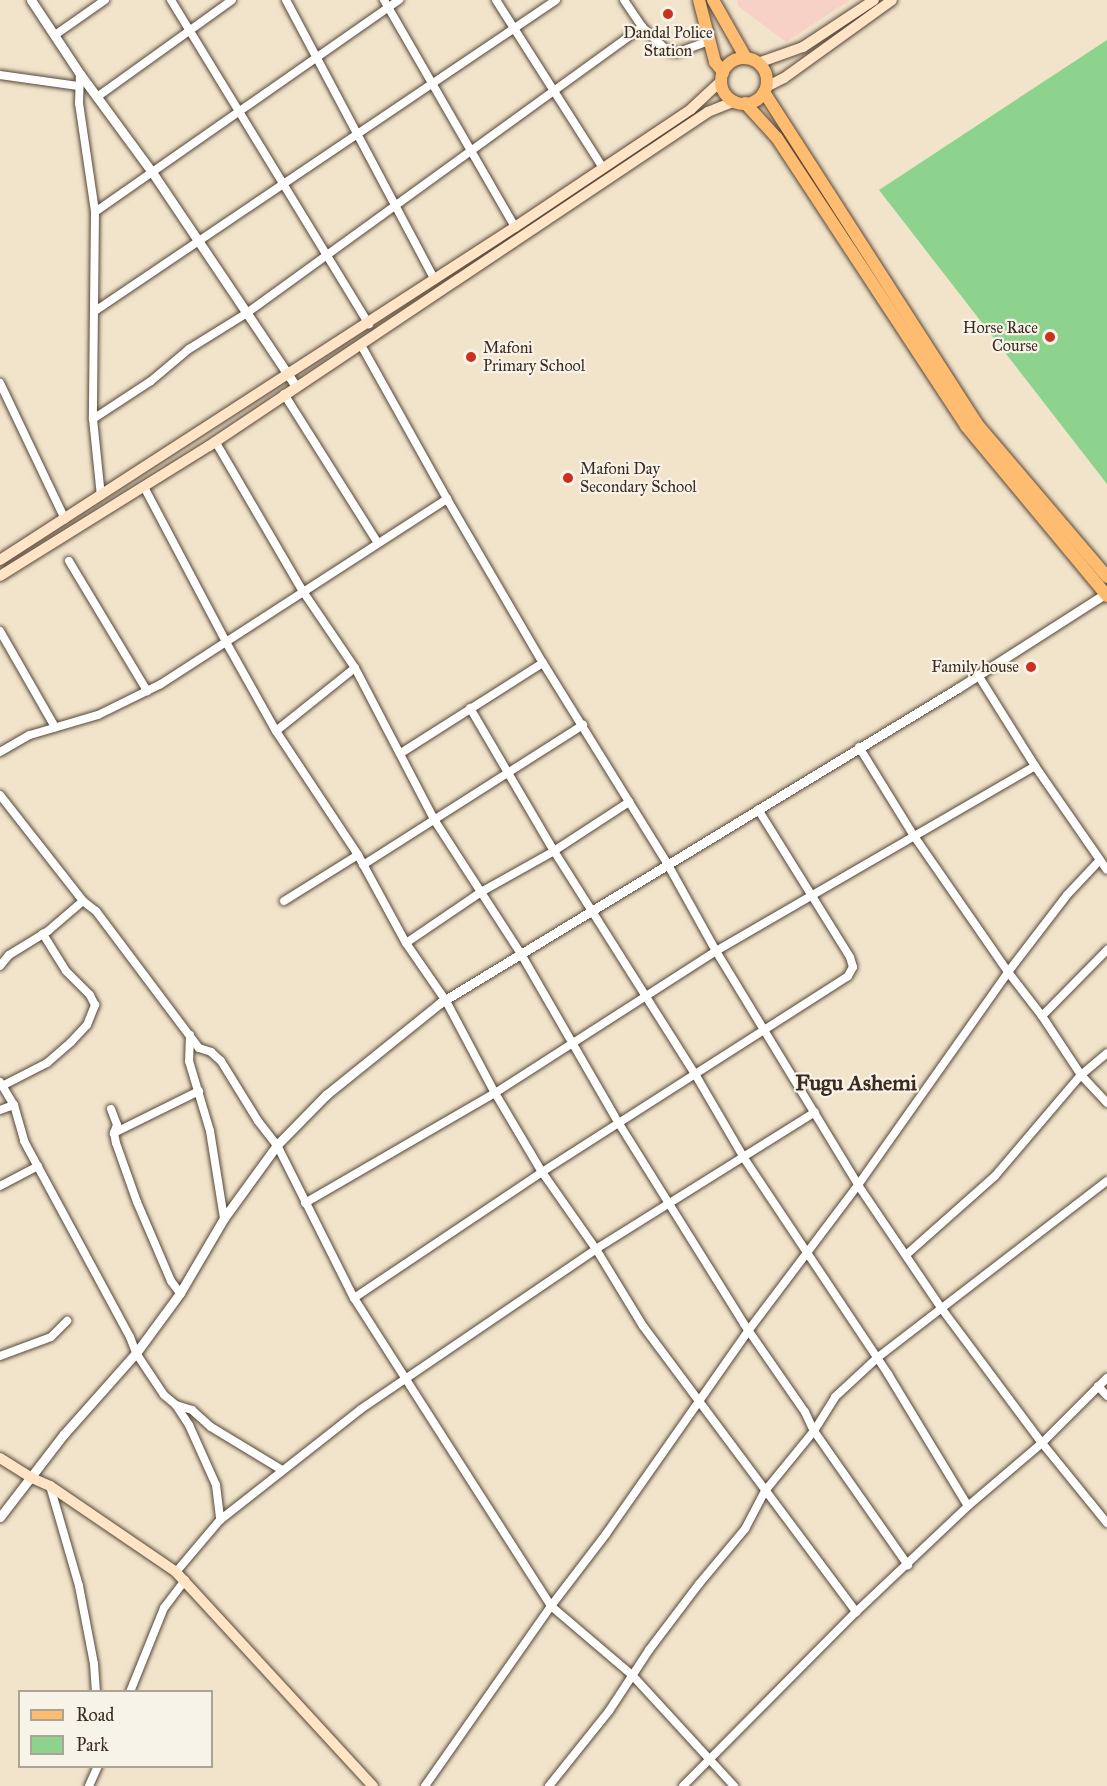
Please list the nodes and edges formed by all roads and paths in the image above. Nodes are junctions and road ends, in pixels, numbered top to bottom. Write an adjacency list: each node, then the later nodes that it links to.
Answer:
1 (31, 0): 18 (street)
2 (105, 0): 18 (street)
3 (171, 0): 17 (street)
4 (232, 0): 17 (street)
5 (286, 0): 20 (street)
6 (399, 0): 14 (street)
7 (496, 0): 16 (street)
8 (556, 0): 16 (street)
9 (624, 0): 15 (street)
10 (699, 0): 19 (main road)
11 (712, 0): 21 (main road)
12 (874, 0): 22 (main road)
13 (892, 0): 28 (main road)
14 (386, 4): 20 (street); 26 (street)
15 (642, 27): 19 (street); 29 (street)
16 (514, 28): 26 (street); 29 (street)
17 (190, 30): 30 (street); 32 (street)
18 (55, 35): 23 (street)
19 (709, 41): 25 (main road)
20 (316, 58): 32 (street); 33 (street)
21 (746, 58): 22 (main road); 25 (main road)
22 (758, 63): 28 (main road)
23 (80, 74): 27 (street); 30 (street)
24 (0, 75): 27 (street)
25 (722, 77): 31 (main road); 35 (main road)
26 (432, 84): 33 (street); 34 (street)
27 (78, 86): 39 (street)
28 (765, 89): 31 (main road); 40 (main road)
29 (553, 91): 34 (street); 35 (street)
30 (97, 97): 36 (street)
31 (740, 102): 40 (main road); 48 (main road)
32 (239, 111): 36 (street); 37 (street)
33 (358, 134): 37 (street); 38 (street)
34 (471, 151): 38 (street); 41 (street)
35 (603, 168): 41 (main road)
36 (152, 172): 39 (street); 42 (street)
37 (284, 184): 42 (street); 43 (street)
38 (396, 206): 43 (street); 44 (street)
39 (94, 213): 45 (street)
40 (835, 215): 63 (main road); 65 (main road)
41 (515, 227): 44 (main road)
42 (199, 242): 45 (street); 46 (street)
43 (327, 255): 46 (street); 47 (street)
44 (435, 280): 47 (main road)
45 (95, 311): 53 (street)
46 (247, 313): 49 (street); 53 (street)
47 (369, 324): 49 (main road)
48 (361, 345): 51 (main road); 57 (street)
49 (289, 375): 51 (street); 56 (main road)
50 (0, 383): 58 (street)
51 (296, 386): 52 (main road)
52 (284, 394): 54 (main road); 59 (street)
53 (93, 419): 56 (street)
54 (215, 441): 55 (main road); 64 (street)
55 (144, 487): 62 (main road); 67 (street)
56 (101, 496): 58 (main road)
57 (447, 499): 59 (street); 68 (street)
58 (64, 519): 60 (main road)
59 (378, 543): 64 (street)
60 (0, 560)
61 (69, 561): 71 (street)
62 (0, 576)
63 (1107, 577)
64 (302, 590): 67 (street); 69 (street)
65 (1106, 595): 70 (street)
66 (0, 632): 74 (street)
67 (226, 642): 71 (street); 75 (street)
68 (543, 663): 72 (street); 73 (street)
69 (355, 668): 75 (street); 78 (street)
70 (978, 675): 76 (street); 79 (street)
71 (147, 691): 74 (street)
72 (470, 708): 78 (street); 80 (street)
73 (584, 725): 80 (street); 82 (street)
74 (55, 727): 77 (street)
75 (276, 731): 87 (street)
76 (859, 747): 83 (street); 85 (street)
77 (0, 752)
78 (401, 753): 84 (street)
79 (1035, 766): 85 (street); 88 (street)
80 (510, 772): 84 (street); 86 (street)
81 (0, 795): 94 (street)
82 (629, 802): 86 (street); 89 (street)
83 (758, 809): 89 (street); 93 (street)
84 (435, 821): 90 (street); 92 (street)
85 (914, 836): 93 (street); 103 (street)
86 (554, 851): 92 (street); 96 (street)
87 (358, 855): 90 (street); 95 (street)
88 (1100, 860): 91 (street); 103 (street)
89 (668, 863): 96 (street); 99 (street)
90 (363, 865): 98 (street)
91 (1107, 870)
92 (481, 892): 98 (street); 101 (street)
93 (810, 896): 99 (street); 107 (street)
94 (83, 901): 97 (street); 108 (street)
95 (284, 901)
96 (592, 910): 101 (street); 104 (street)
97 (44, 934): 102 (street); 113 (street)
98 (406, 943): 105 (street)
99 (716, 951): 104 (street); 107 (street)
100 (1107, 951): 106 (street)
101 (521, 954): 105 (street); 109 (street)
102 (0, 966)
103 (1008, 972): 106 (street); 128 (street)
104 (647, 997): 109 (street); 111 (street)
105 (446, 1001): 115 (street); 123 (street)
106 (1042, 1016): 112 (street)
107 (764, 1031): 111 (street); 120 (street)
108 (190, 1035): 114 (street); 123 (street)
109 (574, 1043): 115 (street); 121 (street)
110 (1107, 1053): 112 (street)
111 (695, 1074): 121 (street); 124 (street)
112 (1081, 1075): 116 (street); 135 (street)
113 (1, 1084): 117 (street)
114 (199, 1091): 122 (street); 132 (street)
115 (495, 1093): 126 (street); 130 (street)
116 (1107, 1103)
117 (14, 1105): 119 (street); 125 (street)
118 (111, 1109): 122 (street)
119 (0, 1110)
120 (815, 1112): 124 (street); 128 (street)
121 (618, 1122): 126 (street); 131 (street)
122 (114, 1133): 136 (street)
123 (277, 1145): 130 (street); 132 (street)
124 (744, 1158): 131 (street); 134 (street)
125 (38, 1166): 129 (street); 141 (street)
126 (542, 1172): 133 (street); 137 (street)
127 (1107, 1181): 138 (street)
128 (858, 1185): 134 (street); 135 (street)
129 (0, 1186)
130 (305, 1203): 137 (street)
131 (669, 1203): 133 (street); 140 (street)
132 (224, 1218): 136 (street)
133 (596, 1249): 144 (street); 148 (street)
134 (807, 1250): 140 (street); 143 (street)
135 (906, 1255): 138 (street)
136 (180, 1293): 141 (street)
137 (354, 1298): 144 (street)
138 (942, 1310): 143 (street); 151 (street)
139 (67, 1321): 142 (street)
140 (748, 1331): 148 (street); 150 (street)
141 (136, 1353): 149 (street); 154 (street)
142 (0, 1356)
143 (877, 1358): 150 (street); 157 (street)
144 (407, 1378): 153 (street); 164 (street)
145 (1107, 1378): 146 (street)
146 (1098, 1386): 147 (street); 151 (street)
147 (1107, 1396)
148 (700, 1403): 156 (street); 164 (street)
149 (176, 1405): 153 (street); 159 (street)
150 (814, 1431): 156 (street); 161 (street)
151 (1042, 1443): 157 (street); 160 (street)
152 (0, 1458): 154 (main road)
153 (282, 1470): 159 (street)
154 (32, 1478): 155 (main road); 158 (street)
155 (50, 1486): 162 (main road); 167 (street)
156 (765, 1491): 165 (street); 166 (street)
157 (968, 1506): 161 (street)
158 (0, 1517)
159 (220, 1520): 162 (street)
160 (1107, 1523)
161 (908, 1565): 165 (street)
162 (176, 1572): 163 (main road)
163 (185, 1580): 168 (street); 172 (main road)
164 (551, 1606): 166 (street); 173 (street)
165 (856, 1612): 169 (street)
166 (632, 1675): 169 (street); 174 (street)
167 (96, 1690)
168 (131, 1690)
169 (710, 1760): 175 (street); 176 (street)
170 (98, 1768): 171 (street)
171 (89, 1786)
172 (373, 1786)
173 (425, 1786)
174 (549, 1786)
175 (683, 1786)
176 (734, 1786)

